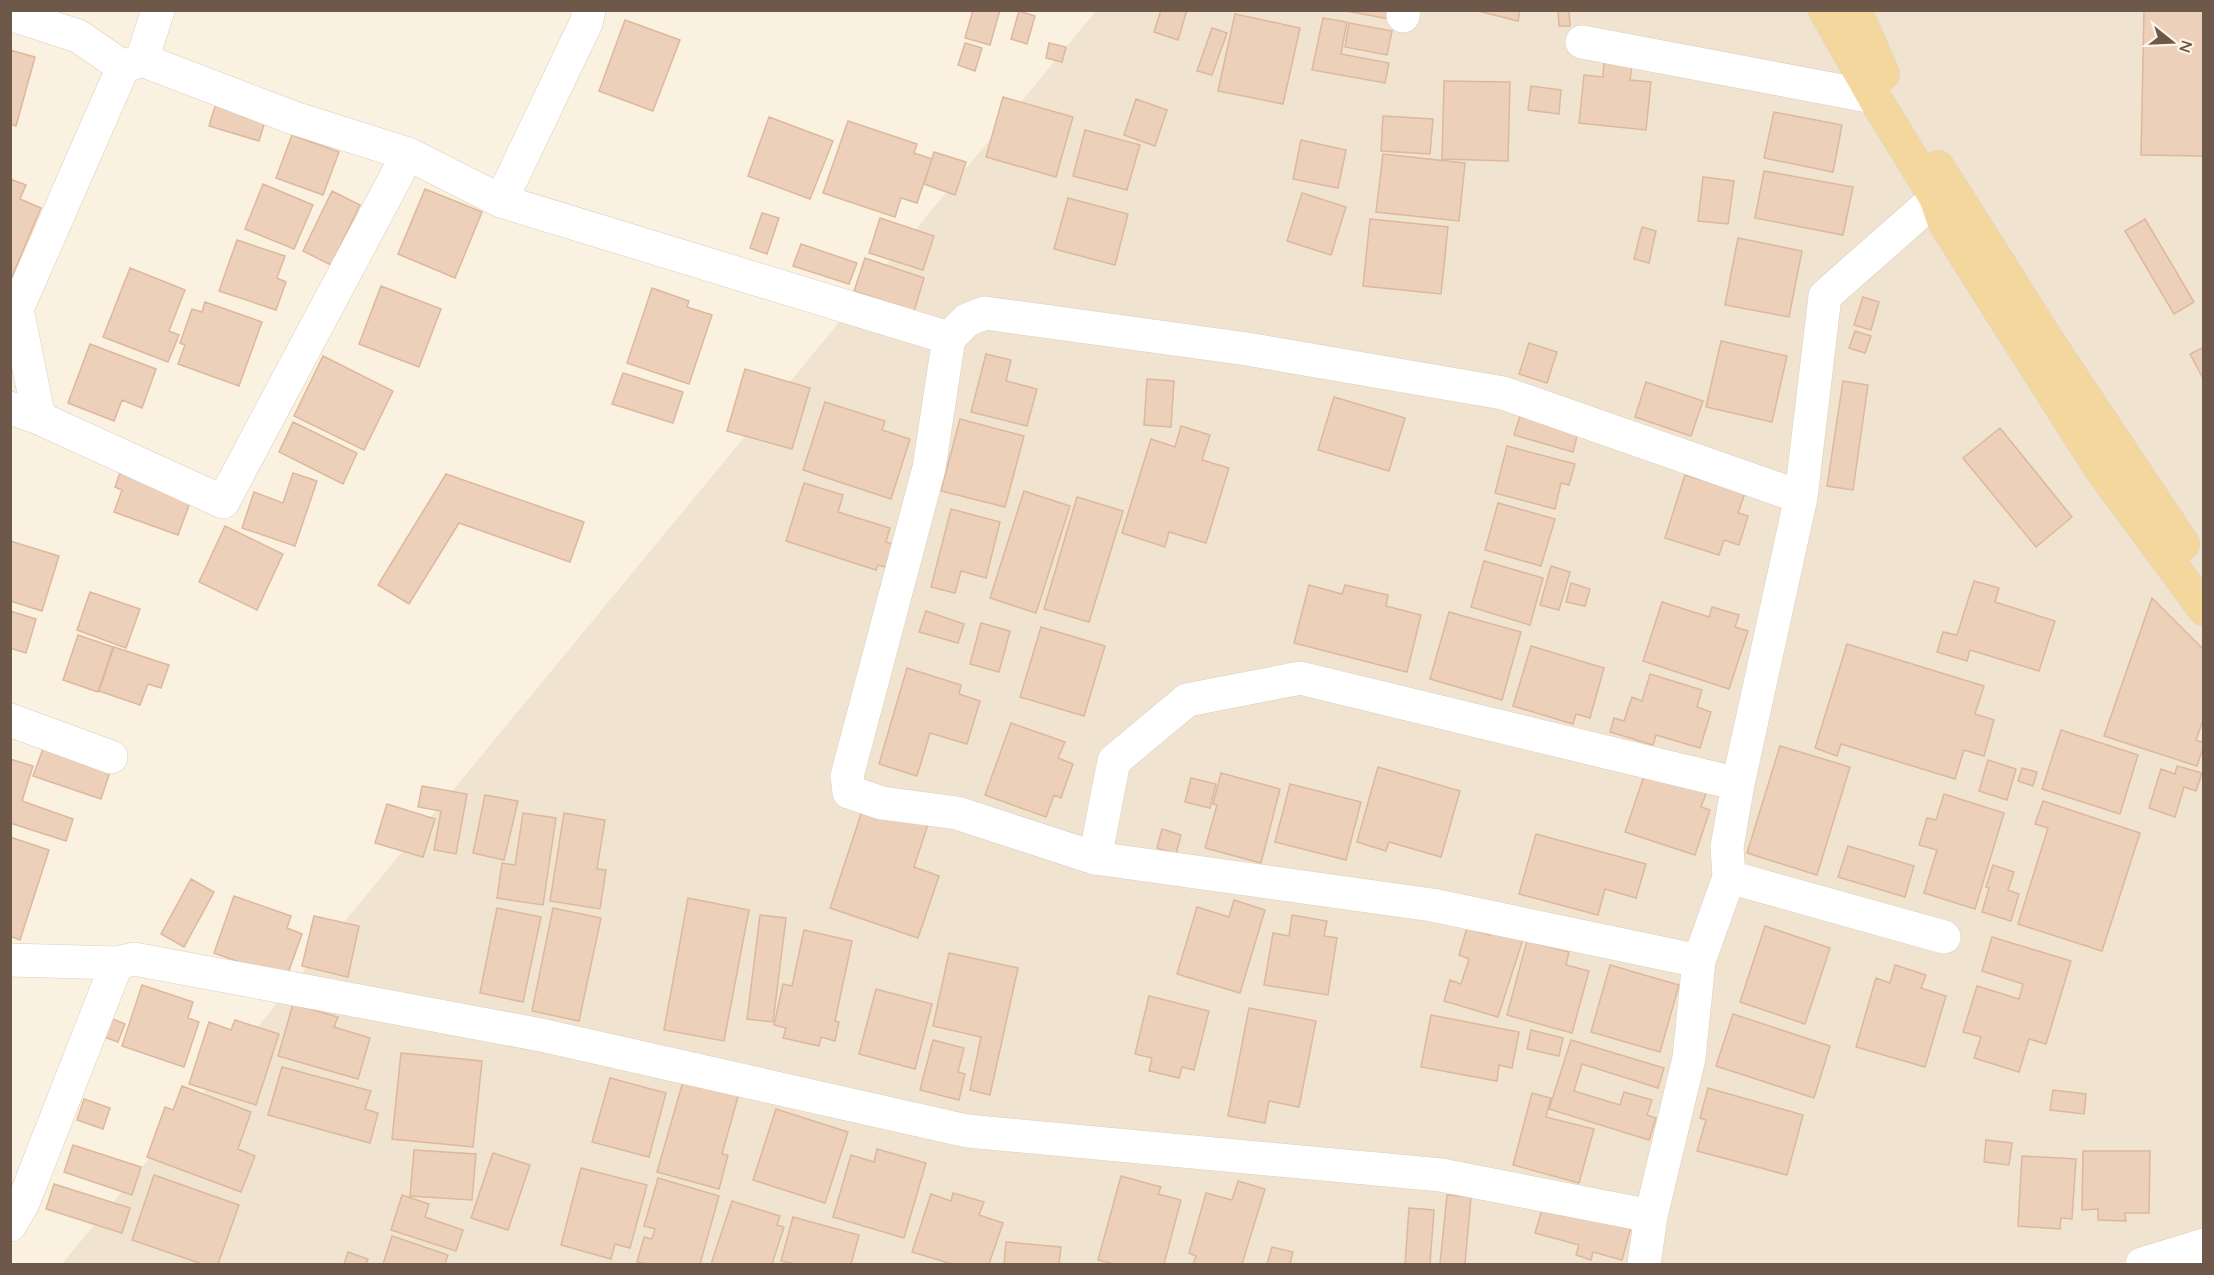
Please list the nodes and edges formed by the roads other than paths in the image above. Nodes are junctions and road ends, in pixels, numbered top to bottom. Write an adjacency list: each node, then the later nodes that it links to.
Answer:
1 (158, 10): 7 (street)
2 (589, 10): 11 (street)
3 (1825, 10): 8 (main road)
4 (1855, 10): 15 (main road)
5 (10, 14): 7 (street)
6 (1582, 42): 8 (street)
7 (132, 64): 9 (street); 13 (street)
8 (1874, 97): 10 (main road)
9 (408, 154): 11 (street); 13 (street)
10 (1935, 198): 14 (street); 16 (main road)
11 (501, 201): 12 (street)
12 (949, 338): 14 (street); 20 (street)
13 (25, 413)
14 (1801, 497): 19 (street)
15 (2204, 572)
16 (2204, 609)
17 (10, 720): 18 (street)
18 (111, 757)
19 (1738, 784): 20 (street); 21 (street)
20 (1095, 858): 24 (street)
21 (1729, 877): 22 (street); 24 (street)
22 (1944, 937)
23 (10, 960): 25 (street)
24 (1700, 962): 26 (street)
25 (117, 963): 26 (street); 27 (street)
26 (1651, 1216): 29 (street)
27 (10, 1225)
28 (2204, 1245): 30 (street)
29 (1644, 1264)
30 (2142, 1264)

